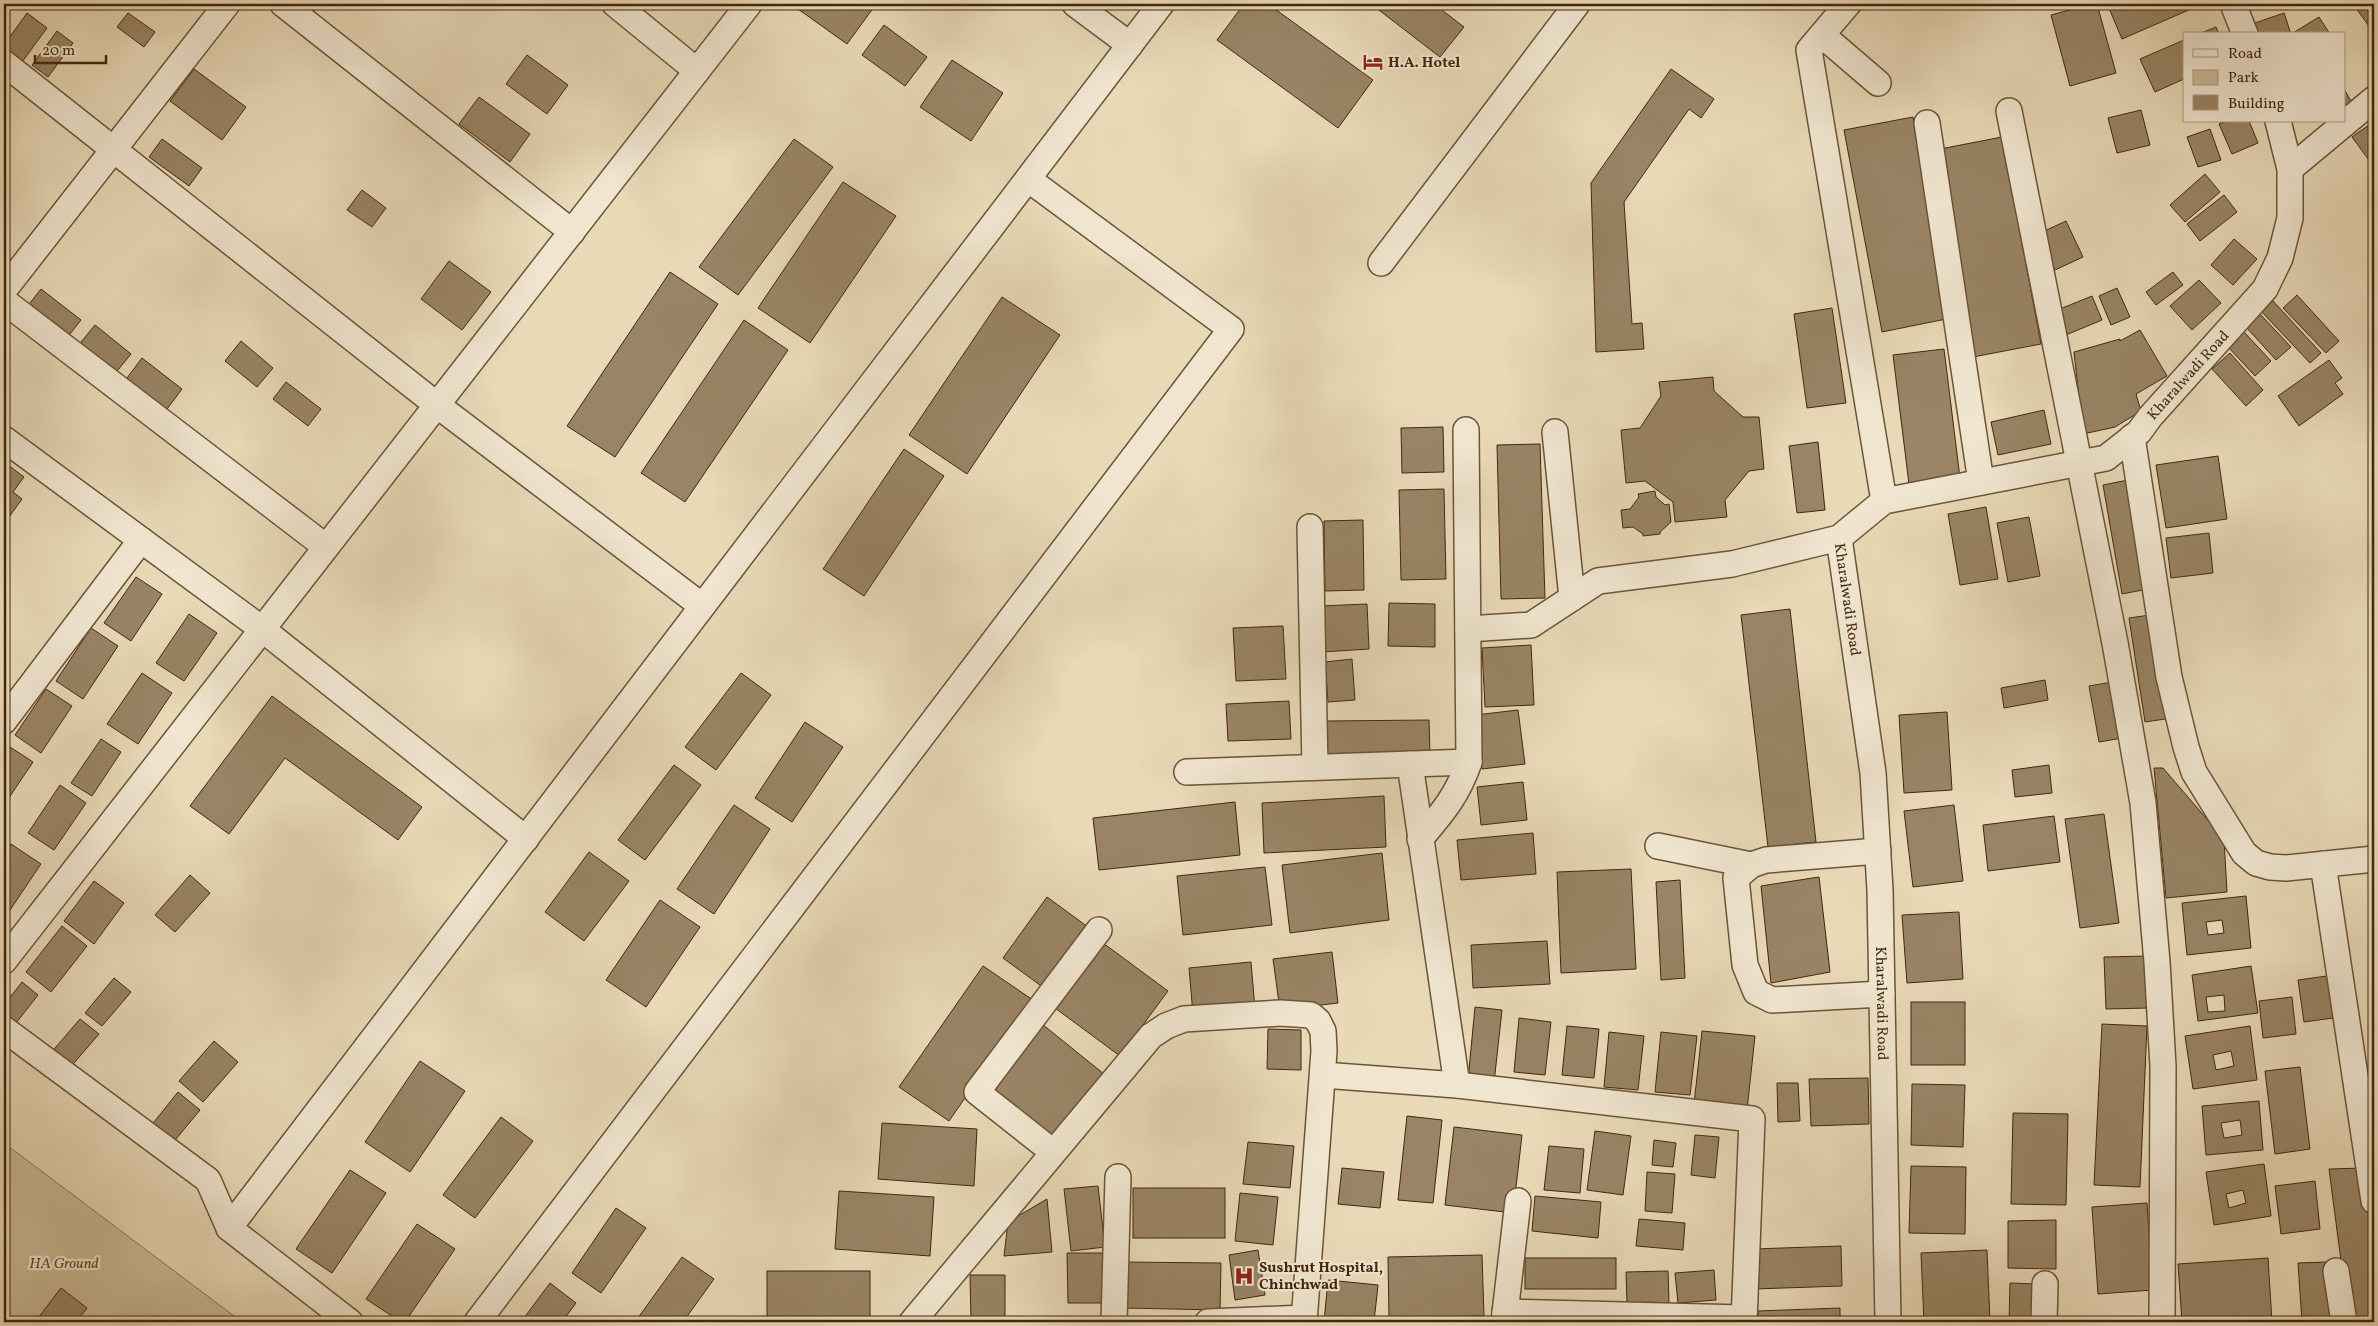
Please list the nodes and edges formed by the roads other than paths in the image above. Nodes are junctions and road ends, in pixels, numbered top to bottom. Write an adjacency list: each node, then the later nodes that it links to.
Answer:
1 (227, 4): 20 (street)
2 (283, 4): 23 (street)
3 (615, 4): 14 (street)
4 (749, 4): 14 (street)
5 (1075, 4): 12 (street)
6 (1161, 4): 12 (street)
7 (1577, 4): 24 (street)
8 (1848, 4): 11 (street)
9 (2233, 4): 10 (street)
10 (2244, 32)
11 (1815, 43): 15 (street); 34 (street)
12 (1130, 45): 22 (street)
13 (4, 63): 20 (street)
14 (697, 71): 23 (street)
15 (1878, 83)
16 (2374, 99): 21 (street)
17 (2009, 112): 32 (street)
18 (2278, 122): 21 (street, Kharalwadi Road)
19 (1927, 123): 33 (street)
20 (114, 150): 25 (street); 27 (street)
21 (2290, 169): 30 (street, Kharalwadi Road)
22 (1028, 179): 40 (street); 72 (street)
23 (572, 232): 27 (street)
24 (1381, 263)
25 (4, 290)
26 (4, 301): 38 (street)
27 (437, 405): 38 (street); 40 (street)
28 (1466, 430): 42 (street)
29 (1555, 432): 39 (street)
30 (2132, 437): 32 (street, Kharalwadi Road); 53 (street)
31 (4, 439): 37 (street)
32 (2078, 463): 33 (street, Kharalwadi Road); 78 (street)
33 (1981, 482): 34 (street, Kharalwadi Road)
34 (1884, 501): 36 (street, Kharalwadi Road)
35 (1310, 527): 46 (street)
36 (1839, 538): 39 (street); 51 (street, Kharalwadi Road)
37 (141, 540): 41 (street); 43 (street)
38 (326, 547): 41 (street)
39 (1572, 598): 42 (street)
40 (702, 606): 48 (street)
41 (262, 629): 48 (street); 56 (street)
42 (1468, 630): 44 (street)
43 (4, 721)
44 (1469, 762): 45 (street); 49 (street)
45 (1410, 764): 46 (street); 49 (street)
46 (1315, 768): 47 (street)
47 (1187, 772)
48 (526, 839): 65 (street)
49 (1420, 839): 60 (street)
50 (1658, 846): 54 (street)
51 (1878, 851): 54 (street); 57 (street, Kharalwadi Road)
52 (2374, 859): 53 (street)
53 (2323, 864): 64 (street)
54 (1751, 865): 57 (street)
55 (1099, 930): 61 (street)
56 (4, 961)
57 (1882, 994): 76 (street, Kharalwadi Road)
58 (4, 1029): 65 (street)
59 (1323, 1075): 60 (street); 61 (street); 69 (street)
60 (1457, 1085): 70 (street)
61 (1053, 1152): 73 (street)
62 (1118, 1177): 74 (street)
63 (1518, 1201): 68 (street)
64 (2374, 1201)
65 (229, 1228): 71 (street)
66 (2336, 1271): 79 (street)
67 (2045, 1284): 77 (street)
68 (1505, 1317): 70 (street)
69 (1304, 1320): 75 (street)
70 (1744, 1320)
71 (350, 1322)
72 (477, 1322)
73 (912, 1322)
74 (1114, 1322)
75 (1208, 1322)
76 (1888, 1322)
77 (2044, 1322)
78 (2162, 1322)
79 (2344, 1322)

